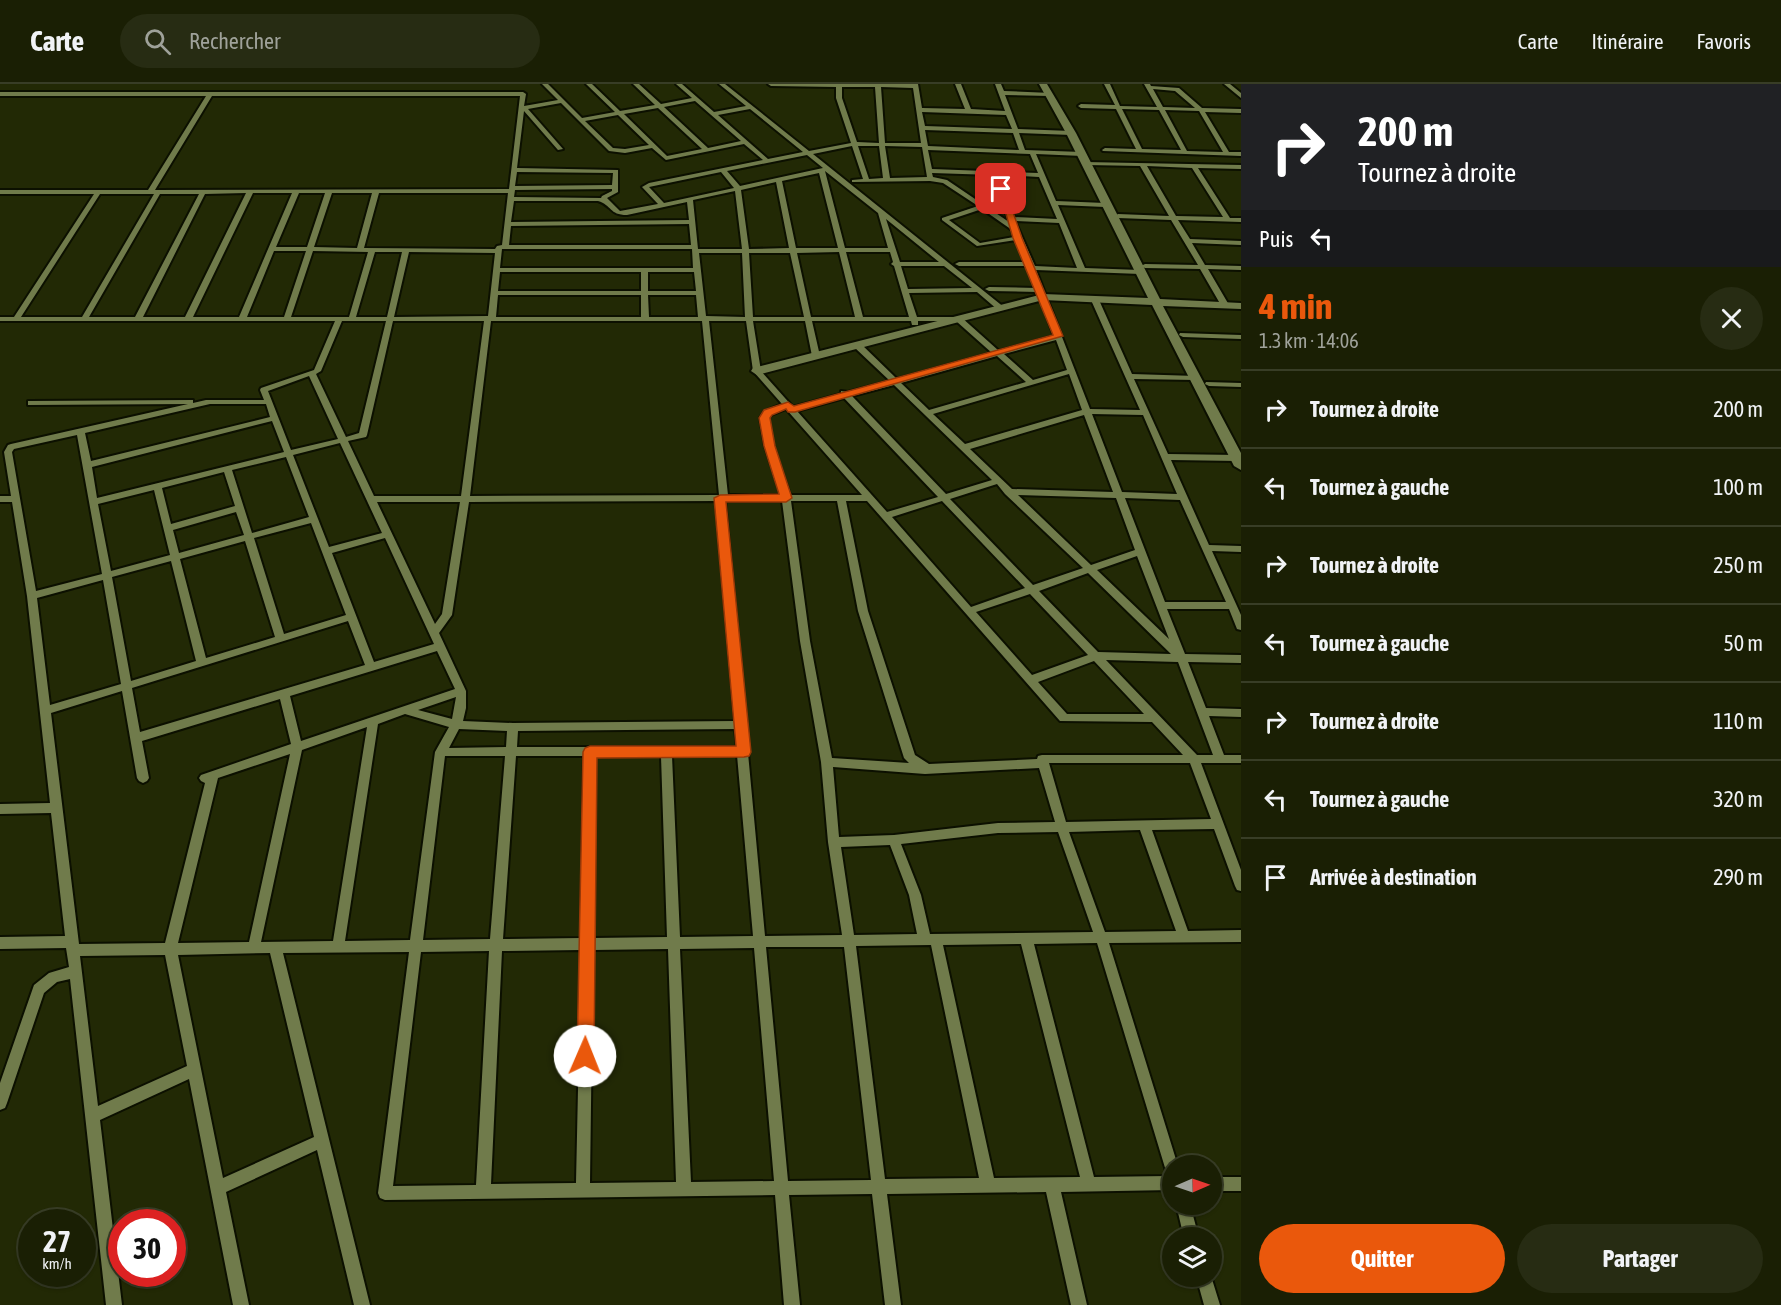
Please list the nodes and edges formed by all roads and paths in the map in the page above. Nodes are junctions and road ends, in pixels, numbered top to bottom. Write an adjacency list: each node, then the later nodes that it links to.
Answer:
1 (258, 84): 22 (street)
2 (297, 84): 23 (street)
3 (335, 84): 24 (street)
4 (545, 84): 27 (street)
5 (589, 84): 37 (street)
6 (636, 84): 28 (street)
7 (679, 84): 26 (street)
8 (723, 84): 30 (street)
9 (771, 84): 14 (street)
10 (958, 84): 35 (street)
11 (998, 84): 19 (street)
12 (1107, 84): 31 (street)
13 (1227, 84): 25 (street)
14 (839, 85): 15 (street); 45 (street)
15 (878, 85): 16 (street); 46 (street)
16 (916, 85): 33 (street)
17 (1147, 86): 32 (street); 34 (street)
18 (1048, 87): 19 (street); 43 (street); 60 (street)
19 (1001, 93): 38 (street)
20 (0, 94): 21 (street)
21 (210, 94): 22 (street); 81 (street)
22 (253, 94): 23 (street)
23 (292, 94): 24 (street)
24 (330, 94): 65 (street)
25 (1241, 96)
26 (696, 99): 28 (street); 39 (street)
27 (562, 101): 40 (street); 49 (street)
28 (659, 105): 37 (street); 50 (street)
29 (1081, 106): 31 (street)
30 (750, 107): 39 (street); 53 (street)
31 (1118, 107): 32 (street); 52 (street)
32 (1160, 108): 34 (street); 56 (street)
33 (919, 110): 35 (street); 41 (street)
34 (1201, 110): 36 (street); 57 (street)
35 (969, 111): 38 (street)
36 (1241, 111)
37 (620, 113): 40 (street); 47 (street)
38 (1009, 113): 42 (street)
39 (714, 114): 44 (street)
40 (581, 120): 47 (street)
41 (922, 128): 42 (street); 48 (street)
42 (1016, 131): 43 (street); 54 (street)
43 (1071, 133): 60 (street)
44 (746, 142): 50 (street); 59 (street)
45 (854, 144): 46 (street); 53 (street); 74 (street)
46 (882, 144): 48 (street); 75 (street)
47 (654, 146): 50 (street)
48 (925, 147): 54 (street); 67 (street)
49 (560, 149)
50 (707, 150)
51 (1105, 150): 52 (street)
52 (1140, 151): 56 (street)
53 (807, 152): 59 (street); 66 (street)
54 (1023, 152): 55 (street)
55 (1032, 152): 60 (street); 70 (street)
56 (1185, 152): 57 (street)
57 (1227, 154): 58 (street)
58 (1241, 154)
59 (766, 160): 64 (street)
60 (1087, 160): 61 (street); 92 (street); 95 (street)
61 (1142, 165): 62 (street); 96 (street)
62 (1194, 166): 63 (street); 98 (street)
63 (1241, 167)
64 (721, 169): 77 (street); 91 (street)
65 (514, 170): 76 (street); 87 (street)
66 (825, 170): 72 (street); 94 (street); 112 (street)
67 (928, 171): 68 (street); 71 (street)
68 (956, 172): 69 (street); 78 (street)
69 (996, 173): 70 (street); 97 (street)
70 (1041, 175): 90 (street)
71 (930, 179): 75 (street); 78 (street)
72 (778, 180): 77 (street); 116 (street)
73 (854, 181): 74 (street)
74 (867, 181): 75 (street)
75 (887, 181)
76 (616, 187): 87 (street); 89 (street)
77 (737, 188): 88 (street); 115 (street)
78 (958, 190): 93 (street)
79 (0, 192): 80 (street)
80 (98, 192): 81 (street); 150 (street)
81 (154, 192): 82 (street); 151 (street)
82 (203, 192): 83 (street); 152 (street)
83 (250, 192): 84 (street); 153 (street)
84 (296, 192): 85 (street); 106 (street)
85 (328, 192): 86 (street); 107 (street)
86 (376, 192): 87 (street); 110 (street)
87 (512, 193): 89 (street); 102 (street)
88 (690, 199): 91 (street); 101 (street)
89 (605, 201): 91 (street)
90 (1053, 203): 92 (street); 100 (street)
91 (662, 205)
92 (1105, 205): 123 (street)
93 (983, 207): 103 (street); 103 (street)
94 (881, 213): 113 (street); 118 (street)
95 (1119, 216): 96 (street); 123 (street)
96 (1173, 218): 98 (street); 104 (street)
97 (1011, 219): 100 (street); 103 (street)
98 (1228, 220): 99 (street)
99 (1241, 220)
100 (1061, 221): 127 (street)
101 (693, 222): 102 (street); 109 (street)
102 (508, 224): 108 (street)
103 (1016, 233): 120 (street)
104 (1188, 241): 105 (street); 121 (street)
105 (1241, 243)
106 (271, 249): 107 (street); 154 (street)
107 (310, 249): 110 (street); 155 (street)
108 (502, 249): 109 (street); 114 (street); 124 (street)
109 (695, 249): 115 (street); 126 (street)
110 (360, 250): 111 (street)
111 (372, 250): 114 (street); 143 (street)
112 (842, 250): 113 (street); 116 (street); 141 (street)
113 (891, 250): 117 (street)
114 (406, 251): 144 (street)
115 (745, 251): 116 (street); 148 (street)
116 (794, 251): 140 (street)
117 (895, 264): 118 (street); 130 (street)
118 (945, 264): 129 (street)
119 (959, 264): 120 (street)
120 (1031, 266): 127 (street); 134 (street)
121 (1204, 267): 122 (street); 123 (street); 137 (street)
122 (1241, 268)
123 (1143, 269): 127 (street); 136 (street)
124 (497, 270): 125 (street); 131 (street)
125 (644, 270): 126 (street); 132 (street)
126 (697, 270): 133 (street)
127 (1082, 270)
128 (989, 289): 134 (street)
129 (978, 290): 130 (street); 139 (street)
130 (904, 291): 157 (street)
131 (495, 293): 132 (street); 145 (street)
132 (644, 293): 133 (street); 146 (street)
133 (699, 293): 147 (street)
134 (1042, 294): 135 (street); 139 (street); 159 (street)
135 (1095, 300): 136 (street); 167 (street)
136 (1161, 302): 137 (street); 158 (street); 168 (street)
137 (1225, 305): 138 (street)
138 (1241, 306)
139 (1001, 308): 156 (street)
140 (807, 317): 141 (street); 148 (street); 163 (street)
141 (859, 317): 157 (street)
142 (340, 318): 143 (street); 155 (street); 166 (street)
143 (352, 318): 144 (street)
144 (390, 318): 145 (street); 183 (street)
145 (490, 318): 146 (street); 202 (street)
146 (645, 318): 147 (street)
147 (704, 318): 148 (street); 195 (street)
148 (750, 318): 165 (street)
149 (0, 319): 150 (street)
150 (16, 319): 151 (street)
151 (84, 319): 152 (street)
152 (138, 319): 153 (street)
153 (189, 319): 154 (street)
154 (242, 319): 155 (street)
155 (287, 319)
156 (958, 319): 157 (street); 162 (street)
157 (915, 323): 161 (street)
158 (1183, 334): 160 (street); 171 (street)
159 (1058, 336): 162 (street); 164 (street)
160 (1241, 337)
161 (857, 345): 163 (street); 169 (street)
162 (997, 352): 169 (street); 170 (street)
163 (816, 356): 165 (street)
164 (1071, 370): 170 (street); 178 (street)
165 (757, 371): 177 (street)
166 (312, 374): 175 (street); 183 (street)
167 (1129, 376): 168 (street); 180 (street)
168 (1196, 378): 187 (street)
169 (893, 380): 173 (street); 179 (street)
170 (1031, 382): 179 (street)
171 (1209, 384): 172 (street); 187 (street)
172 (1241, 385)
173 (844, 393): 177 (street); 199 (street)
174 (210, 402): 175 (street); 176 (street); 182 (street)
175 (268, 402): 181 (street)
176 (31, 403)
177 (790, 407): 196 (street); 198 (street)
178 (1086, 411): 180 (street); 184 (street); 193 (street)
179 (927, 413): 184 (street)
180 (1145, 413): 186 (street)
181 (274, 418): 185 (street); 188 (street)
182 (81, 432): 188 (street); 200 (street)
183 (344, 440): 185 (street); 201 (street)
184 (963, 448): 190 (street)
185 (288, 453): 189 (street); 207 (street)
186 (1165, 457): 187 (street); 194 (street)
187 (1240, 457)
188 (87, 465): 204 (street)
189 (227, 468): 191 (street); 205 (street)
190 (998, 482): 192 (street); 199 (street)
191 (157, 486): 204 (street); 208 (street)
192 (1008, 492): 193 (street); 216 (street)
193 (1119, 496): 194 (street); 214 (street)
194 (1183, 497): 211 (street)
195 (722, 498): 196 (street); 202 (street); 244 (street)
196 (786, 498): 197 (street); 256 (street)
197 (841, 498): 198 (street); 258 (street)
198 (870, 498): 206 (street)
199 (944, 498): 206 (street); 218 (street)
200 (15, 499): 203 (street); 219 (street)
201 (372, 499): 202 (street); 209 (street)
202 (465, 499): 225 (street)
203 (0, 500)
204 (93, 502): 217 (street)
205 (240, 508): 208 (street); 210 (street)
206 (886, 516): 222 (street)
207 (313, 519): 210 (street); 213 (street)
208 (168, 528): 215 (street)
209 (388, 534): 213 (street); 225 (street)
210 (249, 536): 215 (street); 226 (street)
211 (1206, 548): 212 (street); 221 (street)
212 (1241, 549)
213 (326, 551): 223 (street)
214 (1141, 551): 216 (street); 220 (street)
215 (175, 557): 217 (street); 231 (street)
216 (1088, 569): 218 (street); 229 (street)
217 (107, 576): 219 (street); 234 (street)
218 (1032, 589): 222 (street); 228 (street)
219 (32, 596): 238 (street)
220 (1161, 605): 221 (street); 229 (street)
221 (1232, 606): 224 (street)
222 (970, 611): 233 (street)
223 (351, 618): 226 (street); 232 (street)
224 (1241, 626)
225 (434, 632): 227 (street)
226 (281, 639): 231 (street)
227 (441, 646): 232 (street); 235 (street)
228 (1096, 656): 229 (street); 233 (street); 241 (street)
229 (1182, 658): 230 (street); 239 (street)
230 (1241, 659)
231 (202, 663): 234 (street)
232 (371, 667): 236 (street)
233 (1030, 680): 241 (street)
234 (127, 686): 238 (street); 246 (street)
235 (461, 691): 237 (street); 243 (street)
236 (284, 693): 246 (street); 247 (street)
237 (404, 710): 242 (street); 243 (street)
238 (45, 711): 260 (street)
239 (1202, 712): 240 (street); 254 (street)
240 (1241, 713)
241 (1155, 718): 253 (street)
242 (373, 721): 247 (street); 280 (street)
243 (457, 725): 245 (street); 252 (street)
244 (741, 725): 245 (street); 251 (street)
245 (513, 727): 249 (street)
246 (136, 738): 259 (street)
247 (297, 746): 282 (street); 284 (street)
248 (666, 751): 250 (street); 251 (street); 274 (street)
249 (512, 752): 250 (street); 252 (street); 278 (street)
250 (590, 752): 277 (street)
251 (744, 752): 275 (street)
252 (441, 753): 281 (street)
253 (1194, 759): 254 (street); 257 (street); 262 (street)
254 (1220, 759): 255 (street)
255 (1241, 759)
256 (827, 762): 258 (street); 266 (street)
257 (1043, 763): 258 (street); 264 (street)
258 (927, 769)
259 (143, 778)
260 (56, 808): 261 (street); 279 (street)
261 (0, 809)
262 (1218, 824): 263 (street); 267 (street)
263 (1144, 825): 264 (street); 268 (street)
264 (1062, 827): 265 (street); 270 (street)
265 (894, 840): 266 (street); 273 (street)
266 (834, 842): 272 (street)
267 (1241, 886)
268 (1184, 936): 269 (street); 270 (street)
269 (1241, 936)
270 (1101, 937): 271 (street); 290 (street)
271 (1026, 938): 273 (street); 295 (street)
272 (849, 940): 273 (street); 275 (street); 297 (street)
273 (931, 941): 296 (street)
274 (674, 942): 275 (street); 277 (street); 300 (street)
275 (761, 942): 299 (street)
276 (0, 943): 279 (street)
277 (587, 943): 278 (street); 301 (street)
278 (496, 945): 281 (street); 302 (street)
279 (72, 946): 284 (street); 285 (street)
280 (338, 946): 281 (street); 283 (street)
281 (416, 946): 302 (street)
282 (254, 947): 283 (street); 284 (street)
283 (274, 947): 289 (street)
284 (170, 948): 286 (street)
285 (75, 972): 287 (street); 288 (street)
286 (194, 1070): 288 (street); 298 (street)
287 (0, 1103)
288 (92, 1116): 304 (street)
289 (322, 1142): 298 (street); 306 (street)
290 (1168, 1155)
291 (1162, 1183): 295 (street)
292 (1222, 1184): 293 (street)
293 (1241, 1184)
294 (1052, 1185): 295 (street); 296 (street); 309 (street)
295 (1089, 1185)
296 (988, 1186): 297 (street)
297 (879, 1187): 299 (street); 308 (street)
298 (218, 1188): 305 (street)
299 (782, 1188): 300 (street); 307 (street)
300 (684, 1189): 301 (street)
301 (584, 1191): 302 (street)
302 (483, 1192)
303 (1206, 1287): 310 (street)
304 (114, 1305)
305 (241, 1305)
306 (362, 1305)
307 (792, 1305)
308 (893, 1305)
309 (1079, 1305)
310 (1212, 1305)

